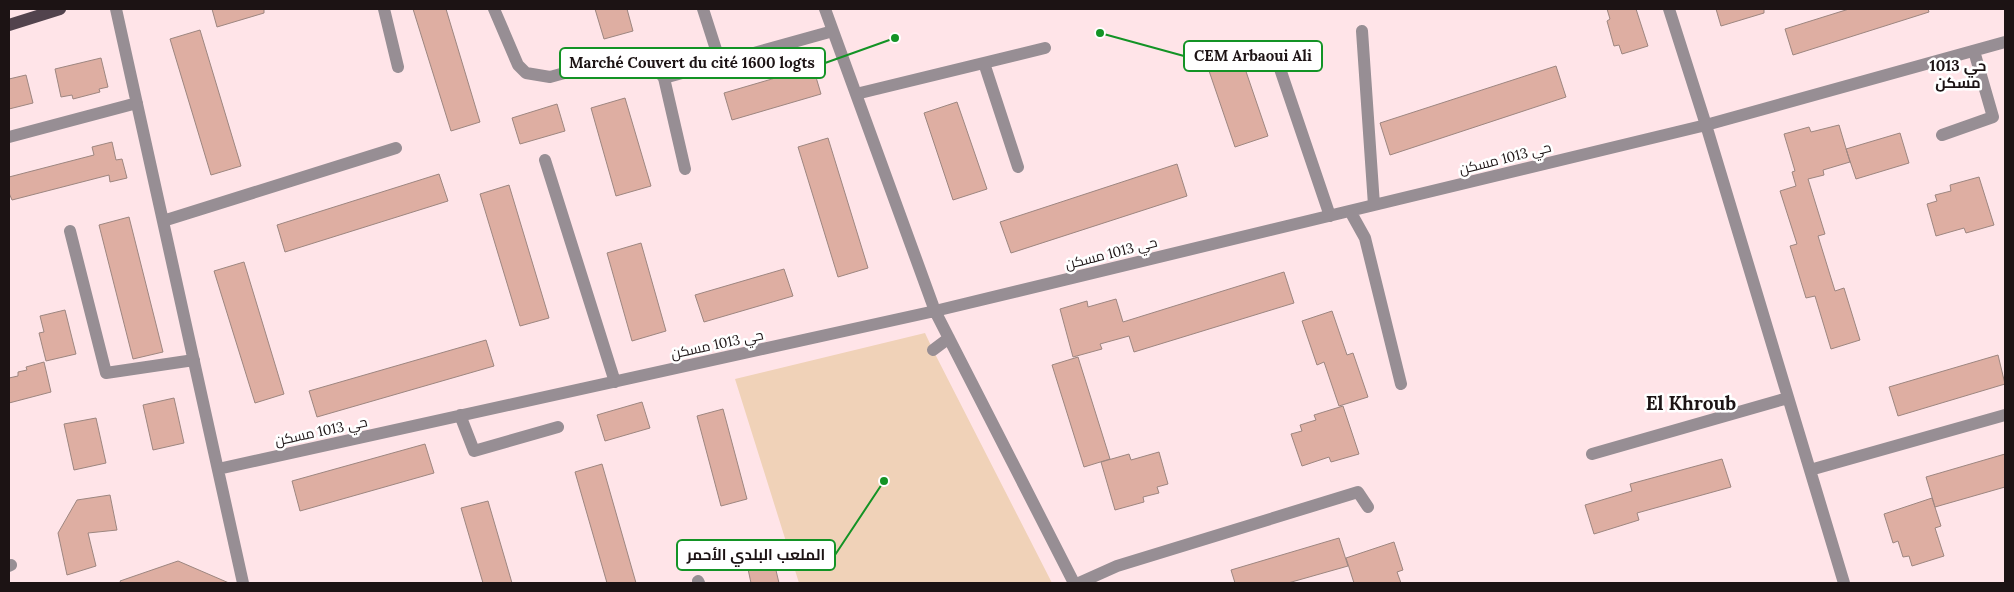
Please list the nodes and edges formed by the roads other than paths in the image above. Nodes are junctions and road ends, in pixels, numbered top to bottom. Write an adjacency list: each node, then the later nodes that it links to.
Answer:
1 (60, 9): 8 (main road)
2 (116, 9): 20 (street)
3 (384, 9): 17 (street)
4 (494, 9): 18 (street)
5 (703, 9): 15 (street)
6 (825, 9): 9 (street)
7 (1669, 9): 21 (street)
8 (9, 25)
9 (833, 31): 15 (street); 19 (street)
10 (1362, 31): 28 (street)
11 (2005, 42): 13 (street, حي 1013 مسكن)
12 (1045, 48): 16 (street)
13 (1974, 51): 21 (street, حي 1013 مسكن); 22 (street)
14 (1275, 54): 30 (street)
15 (720, 62): 18 (street)
16 (984, 63): 19 (street); 26 (street)
17 (398, 67)
18 (664, 78): 27 (street)
19 (856, 94): 33 (street)
20 (137, 103): 23 (street); 31 (street)
21 (1706, 125): 28 (street, حي 1013 مسكن); 39 (street)
22 (1942, 135)
23 (9, 137)
24 (396, 148): 31 (street)
25 (545, 160): 37 (street)
26 (1018, 167)
27 (685, 170)
28 (1374, 205): 29 (street, حي 1013 مسكن)
29 (1350, 211): 30 (street, حي 1013 مسكن); 38 (street)
30 (1330, 216): 33 (street, حي 1013 مسكن)
31 (163, 221): 36 (street)
32 (70, 231): 36 (street)
33 (935, 311): 34 (street); 37 (street, حي 1013 مسكن)
34 (949, 338): 35 (street); 48 (street)
35 (932, 350)
36 (194, 360): 44 (street)
37 (615, 382): 40 (street, حي 1013 مسكن)
38 (1401, 384)
39 (1788, 398): 43 (street); 45 (street)
40 (460, 415): 42 (street); 44 (street, حي 1013 مسكن)
41 (2005, 415): 45 (street)
42 (558, 427)
43 (1592, 454)
44 (218, 469): 47 (street)
45 (1810, 470): 50 (street)
46 (1368, 507): 49 (street)
47 (243, 583)
48 (1074, 583)
49 (1079, 583)
50 (1844, 583)

